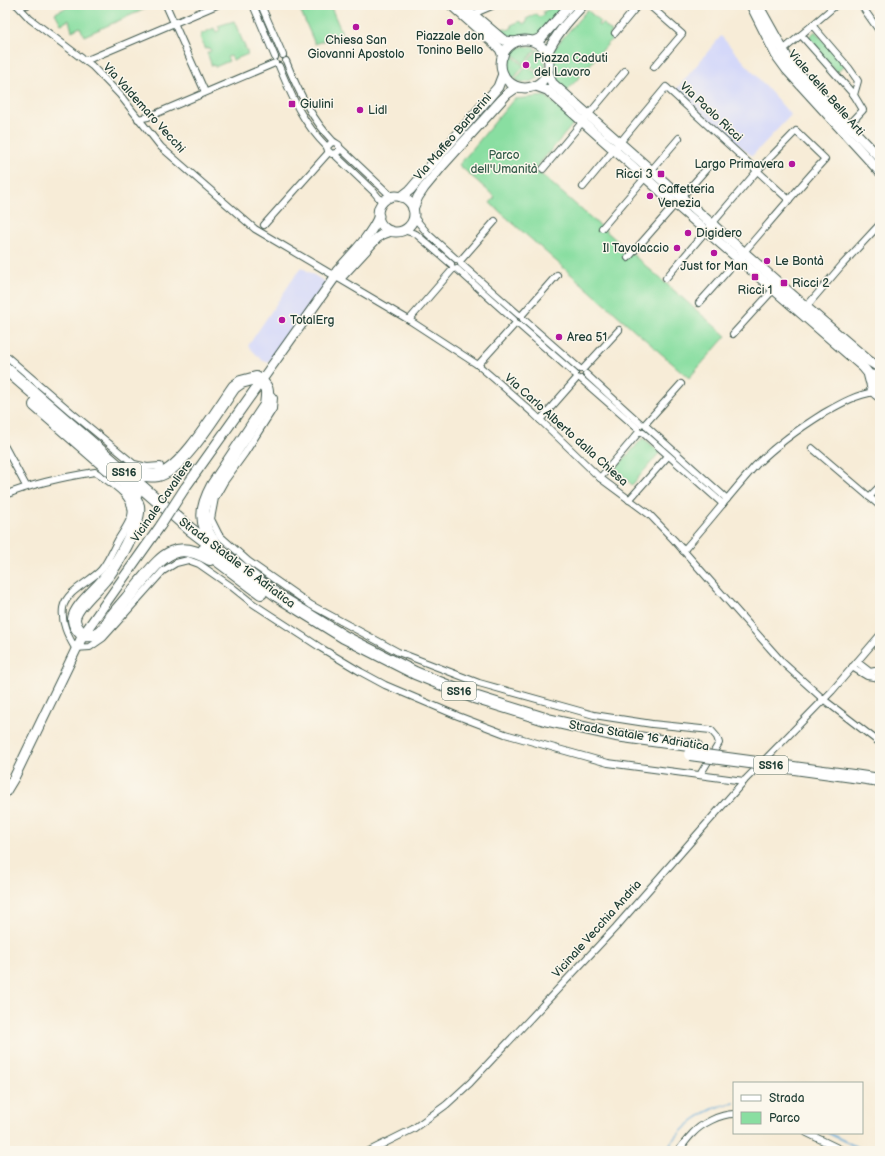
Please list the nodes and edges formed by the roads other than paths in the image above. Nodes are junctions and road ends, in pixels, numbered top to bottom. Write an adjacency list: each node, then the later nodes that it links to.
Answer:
1 (17, 5): 17 (street, Via Valdemaro Vecchi)
2 (166, 5): 19 (street)
3 (217, 5): 19 (street)
4 (253, 5): 32 (street)
5 (261, 5): 28 (street)
6 (451, 5): 29 (street)
7 (462, 5): 18 (street)
8 (494, 5): 18 (street)
9 (570, 5): 24 (street)
10 (583, 5): 27 (street)
11 (638, 5): 22 (street)
12 (649, 5): 35 (street)
13 (751, 5): 57 (street, Viale delle Belle Arti)
14 (758, 5): 26 (street, Viale delle Belle Arti)
15 (836, 5): 20 (street)
16 (861, 5): 21 (street)
17 (25, 8): 31 (street, Via Valdemaro Vecchi)
18 (473, 14): 25 (street)
19 (174, 23): 30 (street); 41 (street)
20 (812, 25): 23 (street); 42 (street)
21 (880, 32)
22 (615, 33)
23 (801, 35): 26 (street); 42 (street)
24 (534, 41): 25 (street); 27 (street)
25 (516, 42): 29 (street)
26 (782, 51): 46 (street, Viale delle Belle Arti)
27 (547, 54): 37 (street)
28 (283, 55): 32 (street); 33 (street)
29 (503, 56): 38 (street)
30 (92, 58): 31 (street); 34 (street)
31 (85, 60): 34 (street, Via Valdemaro Vecchi)
32 (276, 62): 33 (street); 41 (street); 52 (street)
33 (286, 62): 49 (street)
34 (92, 66): 45 (street, Via Valdemaro Vecchi)
35 (654, 67)
36 (625, 71): 44 (street)
37 (548, 72): 39 (street); 44 (street)
38 (503, 74): 40 (street); 60 (street, Via Maffeo Barberini)
39 (536, 86): 40 (street); 44 (street)
40 (517, 87): 64 (street, Via Maffeo Barberini)
41 (205, 92): 43 (street)
42 (854, 95): 46 (street)
43 (146, 118): 45 (street); 47 (street)
44 (586, 118): 51 (street); 55 (street)
45 (138, 119): 47 (street, Via Valdemaro Vecchi)
46 (849, 125): 53 (street, Viale delle Belle Arti)
47 (145, 127): 71 (street, Via Valdemaro Vecchi)
48 (679, 138): 58 (street)
49 (334, 142): 50 (street); 52 (street)
50 (339, 147): 52 (street); 60 (street)
51 (617, 147): 56 (street, Via Paolo Ricci); 58 (street); 59 (street, Via Paolo Ricci)
52 (330, 151): 63 (street); 68 (street)
53 (880, 158)
54 (708, 167): 62 (street)
55 (543, 168)
56 (757, 171): 61 (street, Via Paolo Ricci); 61 (street); 70 (street)
57 (880, 172)
58 (648, 174): 62 (street); 69 (street)
59 (583, 187)
60 (396, 197): 63 (street); 64 (street)
61 (789, 200): 75 (street)
62 (679, 201): 70 (street); 76 (street)
63 (383, 203): 65 (street)
64 (414, 213): 72 (street); 77 (street)
65 (379, 216): 73 (street); 80 (street)
66 (495, 221): 77 (street)
67 (880, 224): 84 (street)
68 (264, 225): 71 (street); 74 (street)
69 (602, 228)
70 (710, 228): 75 (street); 81 (street)
71 (256, 229): 74 (street, Via Valdemaro Vecchi)
72 (403, 230): 73 (street); 78 (street)
73 (391, 231): 80 (street)
74 (264, 234): 80 (street, Via Valdemaro Vecchi)
75 (741, 256): 82 (street); 83 (street); 84 (street)
76 (628, 258)
77 (459, 261): 78 (street); 78 (street); 85 (street)
78 (453, 267): 86 (street); 87 (street)
79 (557, 275): 85 (street)
80 (335, 277): 86 (street, Via Carlo Alberto dalla Chiesa); 97 (street)
81 (666, 278)
82 (773, 290): 89 (street); 99 (street)
83 (699, 303)
84 (806, 307): 93 (street)
85 (521, 317): 87 (street); 94 (street)
86 (409, 320): 91 (street, Via Carlo Alberto dalla Chiesa)
87 (516, 322): 91 (street); 95 (street)
88 (619, 330): 94 (street)
89 (733, 334)
90 (5, 355): 107 (street)
91 (478, 365): 101 (street, Via Carlo Alberto dalla Chiesa)
92 (5, 368): 106 (highway, Strada Statale 16 Adriatica / SS16)
93 (880, 368): 99 (street)
94 (583, 371): 95 (street); 95 (street); 102 (street)
95 (578, 377): 101 (street); 102 (street)
96 (5, 379): 106 (highway, Strada Statale 16 Adriatica / SS16)
97 (261, 381): 100 (highway); 106 (highway); 119 (street, Vicinale Cavaliere, bridge)
98 (681, 384): 102 (street)
99 (874, 389): 114 (street)
100 (268, 391): 117 (highway); 130 (street)
101 (540, 420): 108 (street, Via Carlo Alberto dalla Chiesa)
102 (642, 428): 105 (street); 108 (street); 114 (street)
103 (5, 447): 109 (street)
104 (812, 448): 112 (street)
105 (668, 456): 113 (street); 114 (street)
106 (111, 466): 117 (highway, Strada Statale 16 Adriatica / SS16); 118 (highway, Strada Statale 16 Adriatica / SS16); 119 (highway)
107 (160, 466)
108 (600, 478): 113 (street, Via Carlo Alberto dalla Chiesa)
109 (26, 486): 111 (street); 121 (street)
110 (880, 486): 112 (street)
111 (5, 495)
112 (870, 498): 115 (street)
113 (629, 500): 116 (street, Via Carlo Alberto dalla Chiesa)
114 (725, 502): 116 (street)
115 (880, 506)
116 (683, 551): 125 (street, Via Carlo Alberto dalla Chiesa)
117 (226, 556): 127 (highway, Strada Statale 16 Adriatica / SS16)
118 (230, 571): 119 (highway); 127 (highway, Strada Statale 16 Adriatica / SS16)
119 (83, 635): 121 (street, Vicinale Cavaliere)
120 (880, 635): 122 (street, Vicinale Vecchia Andria)
121 (75, 648): 130 (street); 133 (street)
122 (855, 665): 123 (street); 124 (street); 125 (street, Vicinale Vecchia Andria)
123 (880, 670)
124 (880, 678)
125 (823, 700): 126 (street, Via Carlo Alberto dalla Chiesa); 132 (street, Vicinale Vecchia Andria)
126 (880, 743)
127 (693, 750): 128 (highway, Strada Statale 16 Adriatica / SS16)
128 (855, 772): 129 (highway, Strada Statale 16 Adriatica / SS16); 131 (highway, Strada Statale 16 Adriatica / SS16)
129 (880, 772)
130 (700, 775): 132 (street)
131 (880, 780)
132 (744, 781): 136 (street, Vicinale Vecchia Andria)
133 (5, 793)
134 (733, 1114): 137 (street)
135 (809, 1134): 138 (street)
136 (369, 1151)
137 (678, 1151)
138 (844, 1151)

